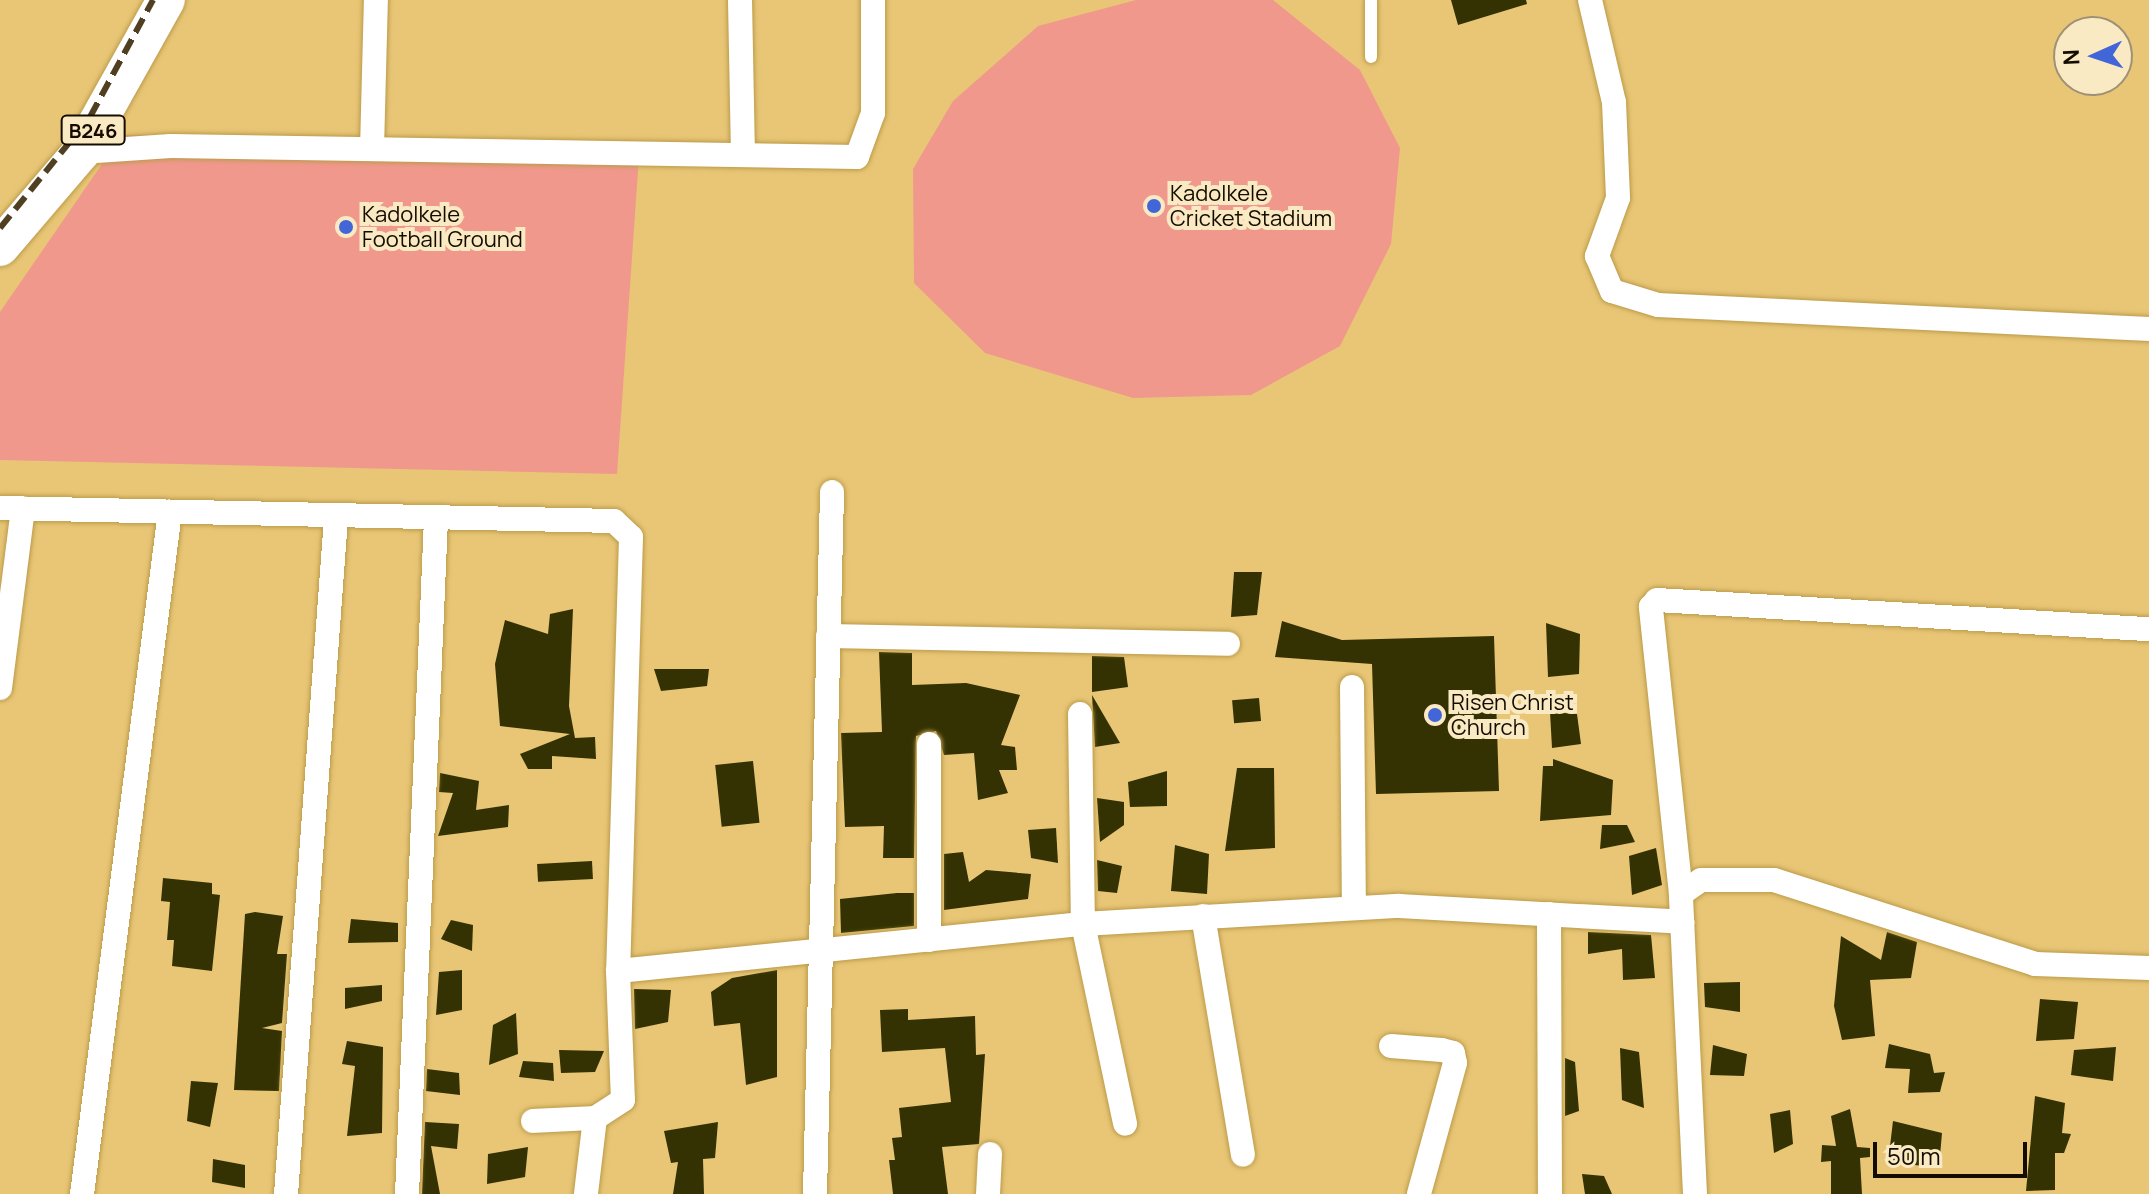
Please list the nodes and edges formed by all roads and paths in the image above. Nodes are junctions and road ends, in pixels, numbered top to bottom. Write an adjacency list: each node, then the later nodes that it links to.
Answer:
1 (166, 0): 9 (main road, B246)
2 (376, 0): 8 (street)
3 (740, 0): 10 (street)
4 (873, 0): 10 (street)
5 (1371, 0): 7 (lane)
6 (1590, 0): 12 (street)
7 (1371, 57)
8 (372, 149): 9 (street); 10 (street)
9 (81, 152): 11 (main road, B246)
10 (743, 152)
11 (0, 247)
12 (2149, 329)
13 (832, 492): 19 (street)
14 (11, 508): 15 (street); 22 (street)
15 (170, 512): 16 (street); 41 (street)
16 (336, 518): 17 (street); 42 (street)
17 (436, 519): 34 (street); 43 (street)
18 (2149, 629): 25 (street)
19 (828, 636): 20 (street); 32 (street)
20 (1228, 644)
21 (1352, 687): 26 (street)
22 (0, 688)
23 (1080, 714): 30 (street)
24 (929, 744): 31 (street)
25 (1681, 894): 29 (street); 33 (street)
26 (1354, 908): 27 (street); 28 (street)
27 (1549, 914): 29 (street); 48 (street)
28 (1203, 916): 30 (street); 40 (street)
29 (1683, 922): 49 (street)
30 (1083, 924): 31 (street); 38 (street)
31 (929, 940): 32 (street)
32 (821, 954): 34 (street); 45 (street)
33 (2149, 968)
34 (618, 971): 36 (street)
35 (1391, 1046): 47 (street)
36 (595, 1118): 37 (street); 44 (street)
37 (533, 1121)
38 (1125, 1124)
39 (990, 1154): 46 (street)
40 (1243, 1155)
41 (82, 1194)
42 (286, 1194)
43 (407, 1194)
44 (586, 1194)
45 (815, 1194)
46 (988, 1194)
47 (1419, 1194)
48 (1550, 1194)
49 (1695, 1194)

